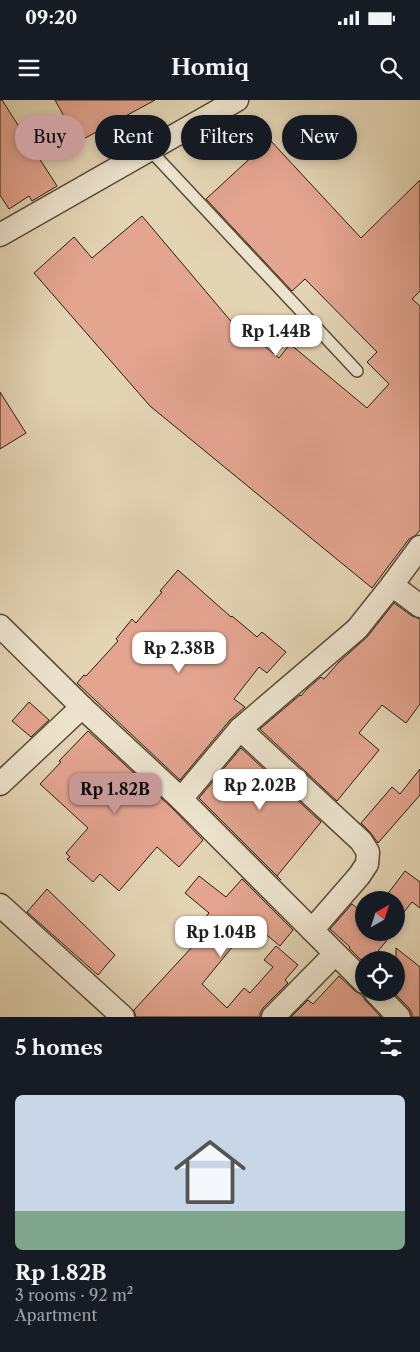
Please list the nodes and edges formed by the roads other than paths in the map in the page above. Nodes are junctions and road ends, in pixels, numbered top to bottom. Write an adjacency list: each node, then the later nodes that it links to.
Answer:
1 (236, 100): 2 (street)
2 (171, 137)
3 (131, 160): 5 (street)
4 (160, 160): 6 (lane)
5 (0, 235)
6 (357, 371)
7 (420, 548): 8 (street)
8 (392, 585): 9 (street); 12 (street)
9 (420, 606)
10 (0, 626): 11 (street)
11 (82, 707): 13 (street); 14 (street)
12 (240, 729): 14 (street); 16 (street)
13 (0, 784)
14 (181, 799): 16 (street)
15 (0, 904): 20 (street)
16 (312, 930): 17 (street)
17 (336, 954): 18 (street); 21 (street)
18 (355, 973)
19 (384, 1001): 22 (street)
20 (123, 1017)
21 (273, 1017)
22 (400, 1017)

